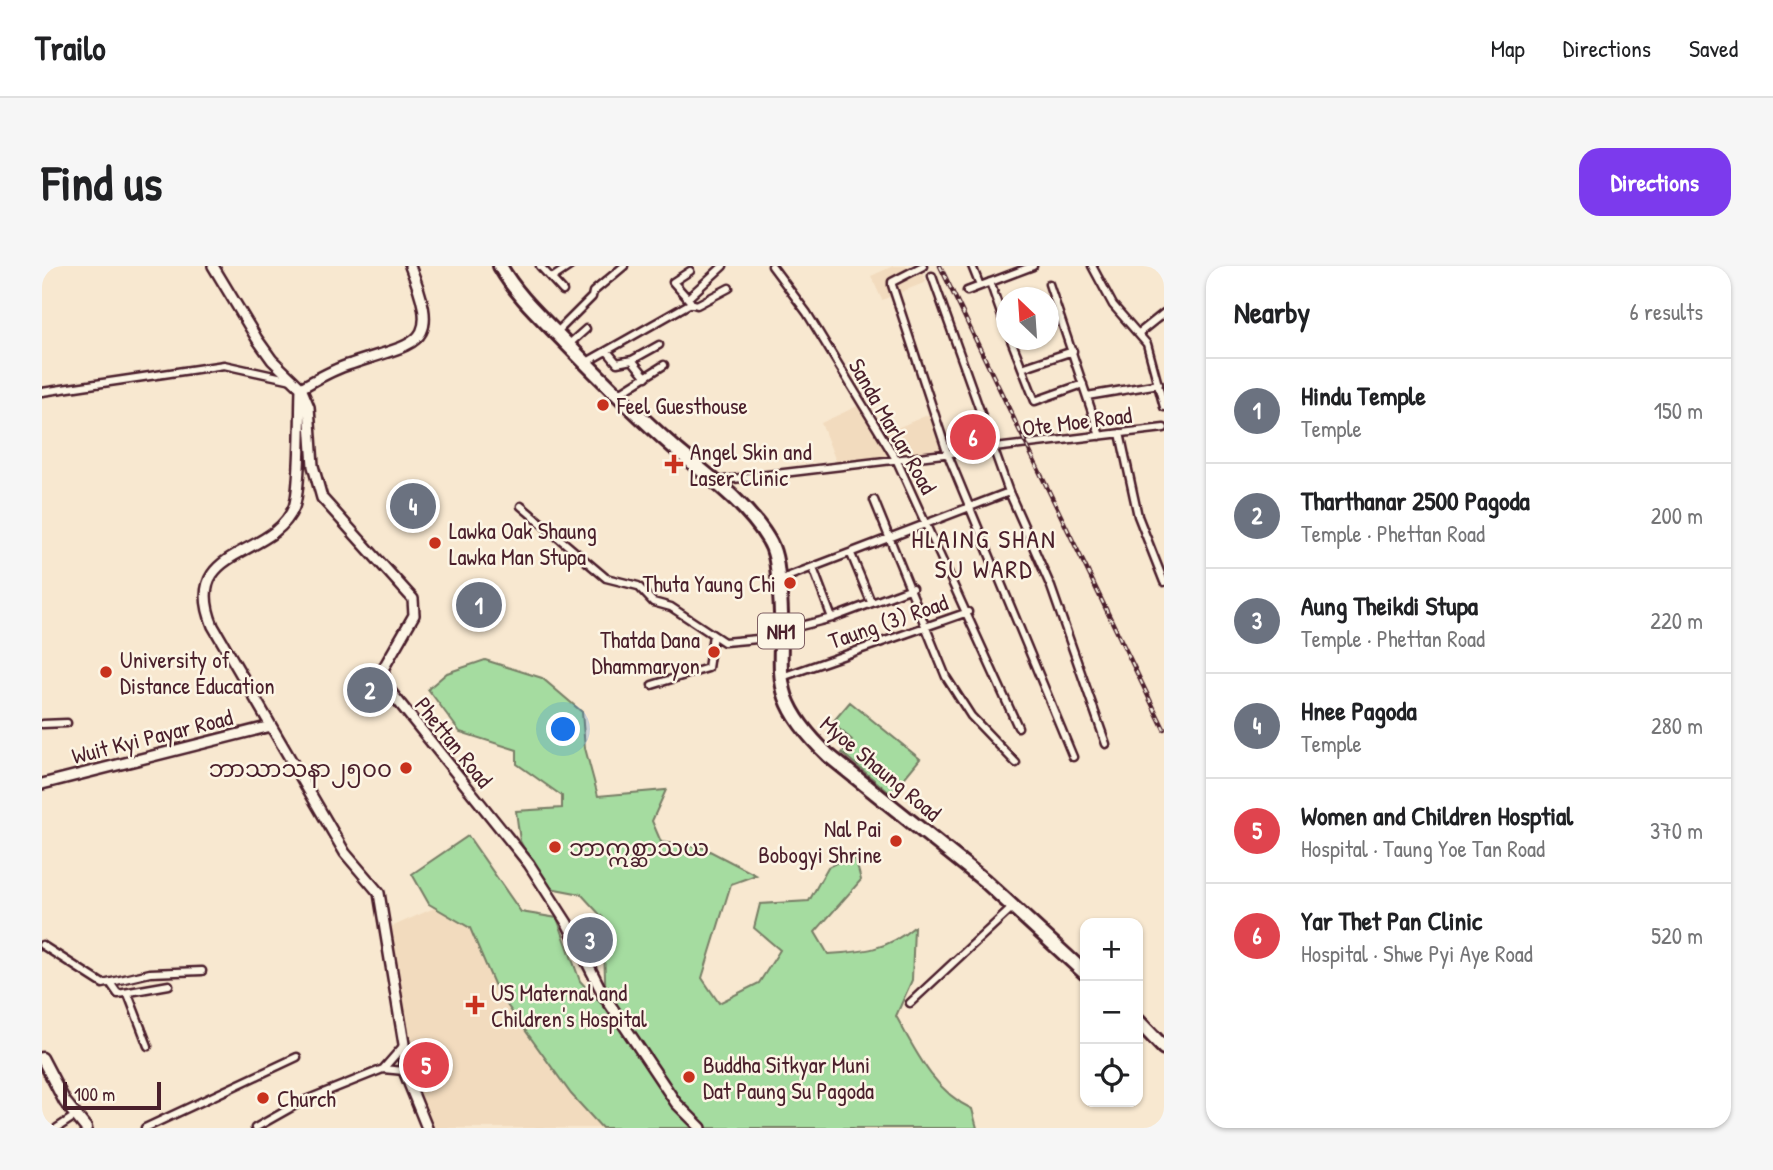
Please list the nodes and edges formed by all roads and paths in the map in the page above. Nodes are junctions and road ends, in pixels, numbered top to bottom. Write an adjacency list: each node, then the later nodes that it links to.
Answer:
1 (212, 266): 41 (street, Phettan Road)
2 (410, 266): 44 (street)
3 (500, 266): 29 (highway, Myoe Shaung Road / NH1)
4 (540, 266): 16 (street)
5 (570, 266): 16 (street)
6 (624, 266): 29 (street)
7 (723, 266): 25 (street)
8 (772, 266): 54 (street, Sanda Marlar Road)
9 (923, 266): 53 (street)
10 (972, 266): 19 (street)
11 (1033, 266): 13 (street)
12 (1093, 266): 30 (street)
13 (1018, 269): 17 (street)
14 (690, 271): 25 (street)
15 (932, 276): 52 (street)
16 (552, 278): 22 (street)
17 (990, 282): 19 (street); 24 (street)
18 (1049, 284): 20 (street)
19 (979, 286): 23 (street)
20 (1050, 287)
21 (729, 288): 25 (street)
22 (563, 291)
23 (967, 291)
24 (996, 297)
25 (689, 301): 34 (street)
26 (1164, 314): 30 (street)
27 (1059, 318): 35 (street)
28 (586, 329): 31 (street)
29 (556, 332): 31 (highway, Myoe Shaung Road / NH1)
30 (1139, 333): 43 (street)
31 (568, 345): 37 (highway, Myoe Shaung Road / NH1)
32 (659, 345): 36 (street)
33 (1015, 350): 39 (street)
34 (607, 351): 36 (street); 37 (street)
35 (1073, 351): 39 (street); 42 (street)
36 (632, 360): 40 (street)
37 (585, 363): 46 (highway, Myoe Shaung Road / NH1)
38 (664, 365): 40 (street)
39 (1022, 368): 42 (street)
40 (646, 377): 46 (street)
41 (293, 380): 44 (street, Phettan Road); 45 (street)
42 (1083, 384): 47 (street)
43 (1159, 384): 47 (street); 48 (street)
44 (301, 388): 77 (street); 105 (street, Phettan Road)
45 (42, 392)
46 (618, 394): 55 (highway, Myoe Shaung Road / NH1)
47 (1087, 396): 51 (street)
48 (1164, 407)
49 (1164, 428): 50 (street, Ote Moe Road)
50 (1120, 433): 51 (street, Ote Moe Road); 65 (street)
51 (1100, 436): 52 (street, Ote Moe Road)
52 (993, 448): 53 (street, Ote Moe Road); 56 (street)
53 (948, 455): 54 (street, Ote Moe Road); 59 (street)
54 (897, 461): 55 (street, Ote Moe Road); 60 (street, Sanda Marlar Road)
55 (714, 481): 64 (highway, Myoe Shaung Road / NH1)
56 (1009, 492): 59 (street); 79 (street)
57 (874, 500): 61 (street)
58 (521, 506): 72 (street)
59 (969, 508): 60 (street); 80 (street)
60 (928, 524): 61 (street); 68 (street, Sanda Marlar Road)
61 (893, 539): 62 (street); 66 (street)
62 (851, 554): 63 (street); 67 (street)
63 (813, 568): 64 (street); 69 (street)
64 (779, 580): 71 (highway, Myoe Shaung Road / NH1)
65 (1164, 582)
66 (912, 587): 67 (street); 70 (street)
67 (871, 602): 69 (street)
68 (968, 612): 70 (street, Taung (3) Road); 78 (street, Sanda Marlar Road)
69 (832, 618): 71 (street)
70 (927, 626): 73 (street, Taung (3) Road); 81 (street)
71 (780, 634): 72 (street); 73 (highway, Myoe Shaung Road / NH1)
72 (713, 635): 74 (street)
73 (780, 677): 83 (highway, Myoe Shaung Road / NH1)
74 (652, 685)
75 (42, 723): 76 (street)
76 (67, 723)
77 (271, 726): 82 (street, Wuit Kyi Payar Road); 92 (street)
78 (1018, 727)
79 (1106, 744)
80 (1073, 757)
81 (1016, 763)
82 (42, 784)
83 (1013, 907): 85 (highway, Myoe Shaung Road / NH1); 90 (street)
84 (42, 945): 87 (street)
85 (1080, 968)
86 (202, 971): 87 (street)
87 (111, 984): 89 (street)
88 (169, 985): 89 (street)
89 (128, 994): 93 (street)
90 (910, 1003)
91 (1143, 1026): 94 (highway)
92 (404, 1044): 97 (street); 98 (street)
93 (148, 1046)
94 (1164, 1048)
95 (297, 1057): 102 (street)
96 (42, 1058): 99 (main road)
97 (383, 1069): 98 (street); 103 (street)
98 (404, 1071): 104 (street)
99 (75, 1116): 100 (street); 101 (main road)
100 (57, 1128)
101 (86, 1128)
102 (145, 1128)
103 (254, 1128)
104 (427, 1128)
105 (701, 1128)

